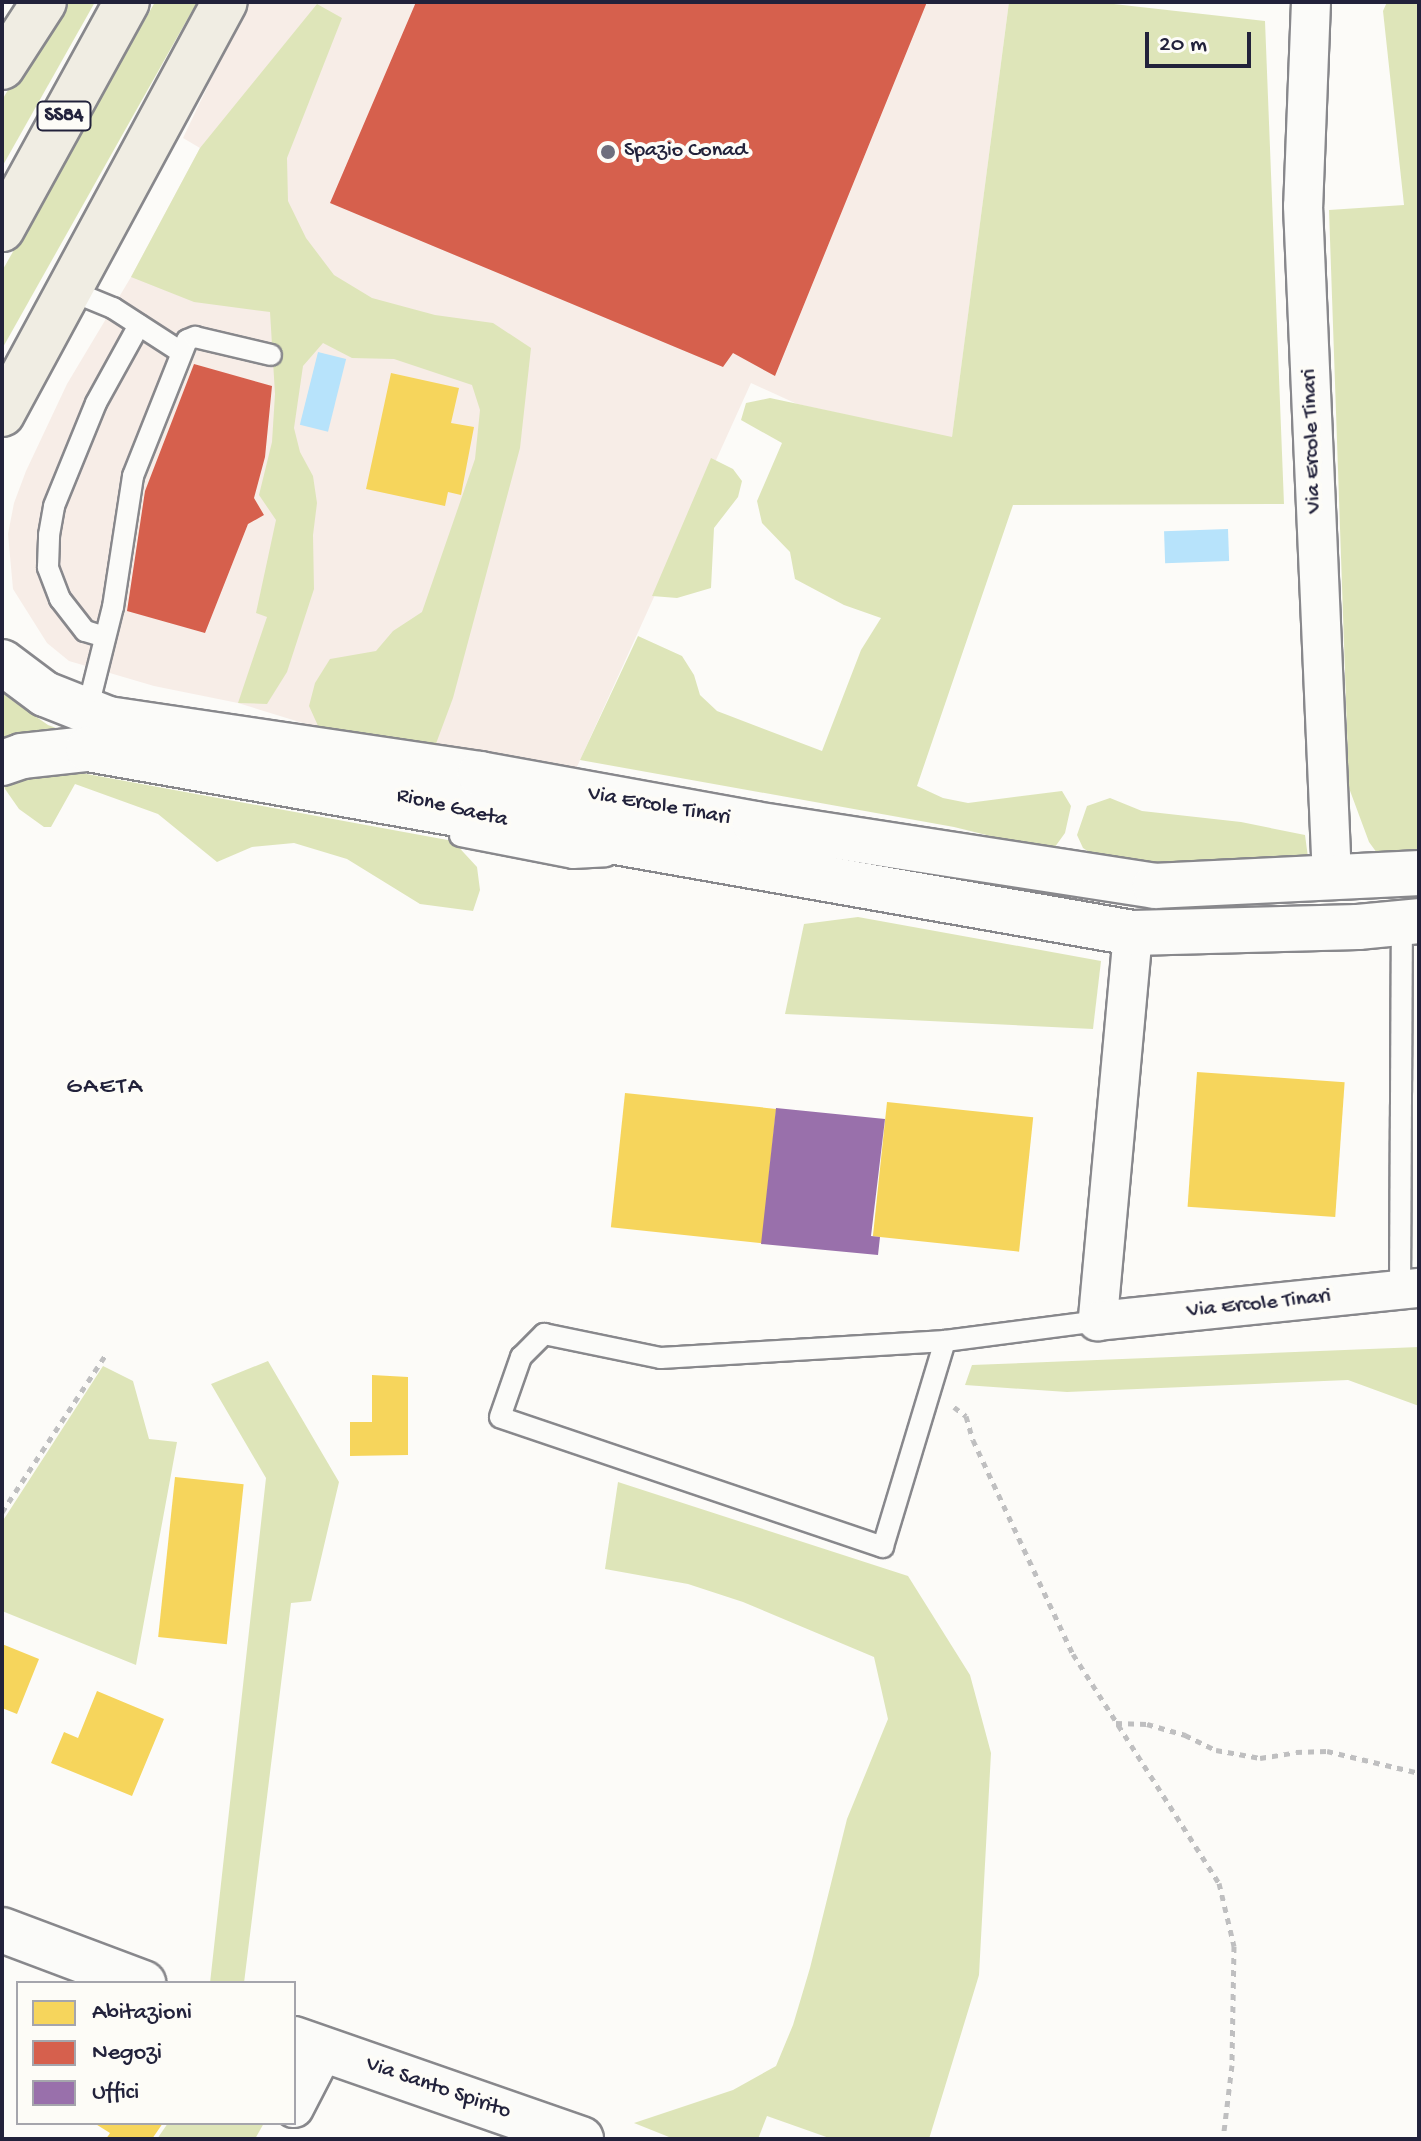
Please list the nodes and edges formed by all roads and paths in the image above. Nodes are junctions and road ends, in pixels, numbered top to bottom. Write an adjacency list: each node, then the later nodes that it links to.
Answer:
1 (44, 2): 5 (main road)
2 (127, 2): 6 (main road, SS84)
3 (225, 2): 7 (main road)
4 (1311, 2): 17 (street, Via Ercole Tinari)
5 (2, 67)
6 (2, 229)
7 (69, 290): 8 (lane); 11 (main road)
8 (139, 325): 9 (lane); 12 (lane)
9 (181, 352): 10 (lane); 12 (lane)
10 (271, 355)
11 (2, 414)
12 (105, 637): 14 (lane)
13 (2, 662): 14 (street, Via Ercole Tinari)
14 (87, 711): 17 (street, Via Ercole Tinari)
15 (2, 763): 19 (street, Via Ercole Tinari)
16 (1419, 873): 17 (street, Via Ercole Tinari)
17 (1332, 879)
18 (1411, 922): 19 (street, Via Ercole Tinari); 20 (lane)
19 (1133, 933): 21 (street)
20 (1410, 1289): 21 (street, Via Ercole Tinari)
21 (1098, 1321): 22 (lane, Via Ercole Tinari)
22 (945, 1341): 24 (lane); 24 (lane, Via Ercole Tinari)
23 (106, 1354): 25 (path)
24 (931, 1389): 26 (path)
25 (2, 1512)
26 (1116, 1723): 27 (path); 33 (path)
27 (1419, 1773)
28 (2, 1930): 29 (street)
29 (138, 1981)
30 (309, 2045): 31 (street); 32 (street, Via Santo Spirito)
31 (296, 2100)
32 (559, 2135)
33 (1223, 2139)

